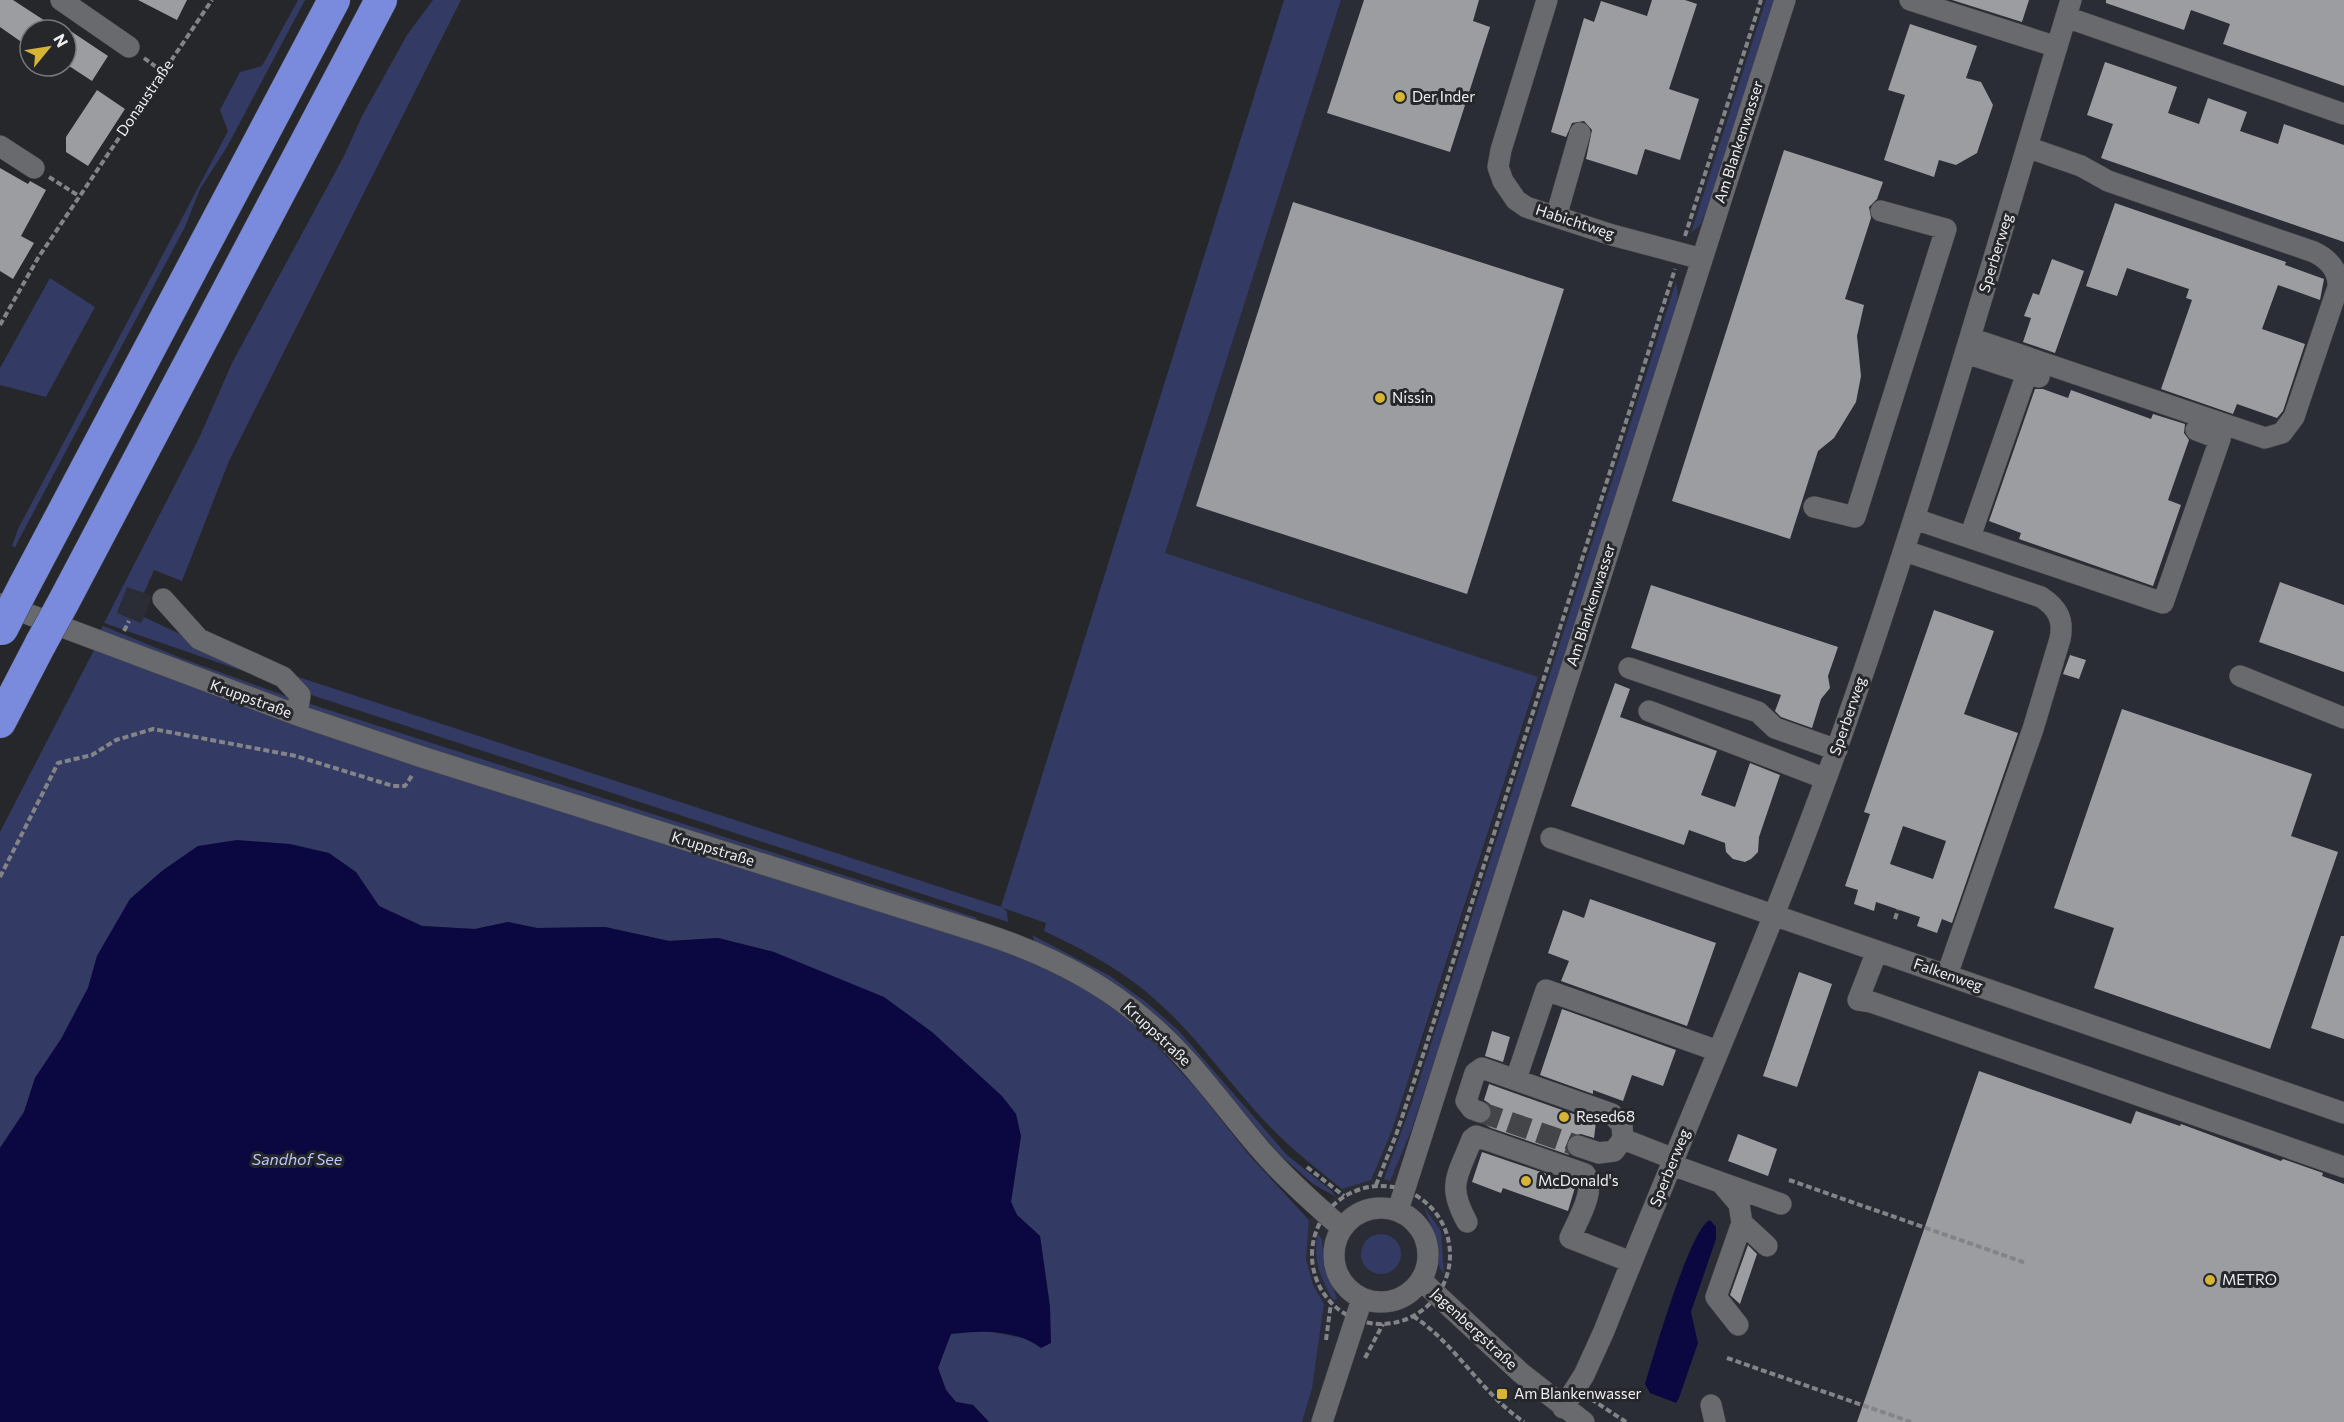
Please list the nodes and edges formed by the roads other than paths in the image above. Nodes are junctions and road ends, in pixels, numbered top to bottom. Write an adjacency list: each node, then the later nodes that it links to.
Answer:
1 (61, 0): 8 (street)
2 (334, 0): 25 (highway)
3 (381, 0): 31 (highway, bridge)
4 (1547, 0): 16 (street, Habichtweg)
5 (1785, 0): 17 (street, Am Blankenwasser)
6 (1910, 0): 9 (street)
7 (2069, 8): 9 (street, Sperberweg); 10 (street)
8 (129, 47)
9 (2057, 47): 13 (street, Sperberweg)
10 (2344, 114)
11 (1580, 133): 16 (street)
12 (0, 146): 14 (street)
13 (2027, 147): 18 (street, Sperberweg); 18 (street)
14 (34, 168)
15 (1881, 211): 20 (street)
16 (1556, 217): 17 (street, Habichtweg)
17 (1702, 259): 48 (street, Am Blankenwasser)
18 (1968, 345): 19 (street); 21 (street, Sperberweg)
19 (2027, 373): 22 (street); 22 (street)
20 (1814, 507)
21 (1915, 519): 22 (street); 23 (street, Sperberweg)
22 (1970, 537)
23 (1905, 551): 32 (street, Sperberweg); 37 (street)
24 (163, 599): 29 (street)
25 (7, 613): 29 (street, Kruppstraße)
26 (1629, 668): 32 (street)
27 (2240, 676): 30 (street)
28 (1648, 711): 33 (street)
29 (297, 715): 51 (street, Kruppstraße)
30 (2344, 718)
31 (0, 722)
32 (1837, 750): 33 (street, Sperberweg)
33 (1826, 779): 35 (street, Sperberweg)
34 (1551, 838): 35 (street, Falkenweg)
35 (1773, 915): 36 (street, Falkenweg); 38 (street, Sperberweg)
36 (1877, 951): 37 (street, Falkenweg); 45 (street)
37 (1947, 975): 41 (street, Falkenweg)
38 (1718, 1051): 39 (street); 44 (street, Sperberweg)
39 (1516, 1079): 40 (street); 42 (street)
40 (1480, 1112)
41 (2344, 1113)
42 (1623, 1139): 43 (street); 44 (street)
43 (1578, 1146)
44 (1673, 1162): 46 (street); 53 (street, Sperberweg)
45 (2344, 1167)
46 (1722, 1184): 47 (street); 50 (street)
47 (1781, 1204)
48 (1398, 1210): 51 (street); 54 (street)
49 (1467, 1222): 53 (street)
50 (1742, 1223): 52 (street); 56 (street)
51 (1342, 1228): 55 (street)
52 (1767, 1246)
53 (1631, 1262): 57 (street, Sperberweg)
54 (1421, 1280): 55 (street); 57 (street, Jagenbergstraße)
55 (1362, 1299): 58 (street)
56 (1738, 1325)
57 (1563, 1408): 59 (street, Jagenbergstraße)
58 (1322, 1422)
59 (1584, 1422)

